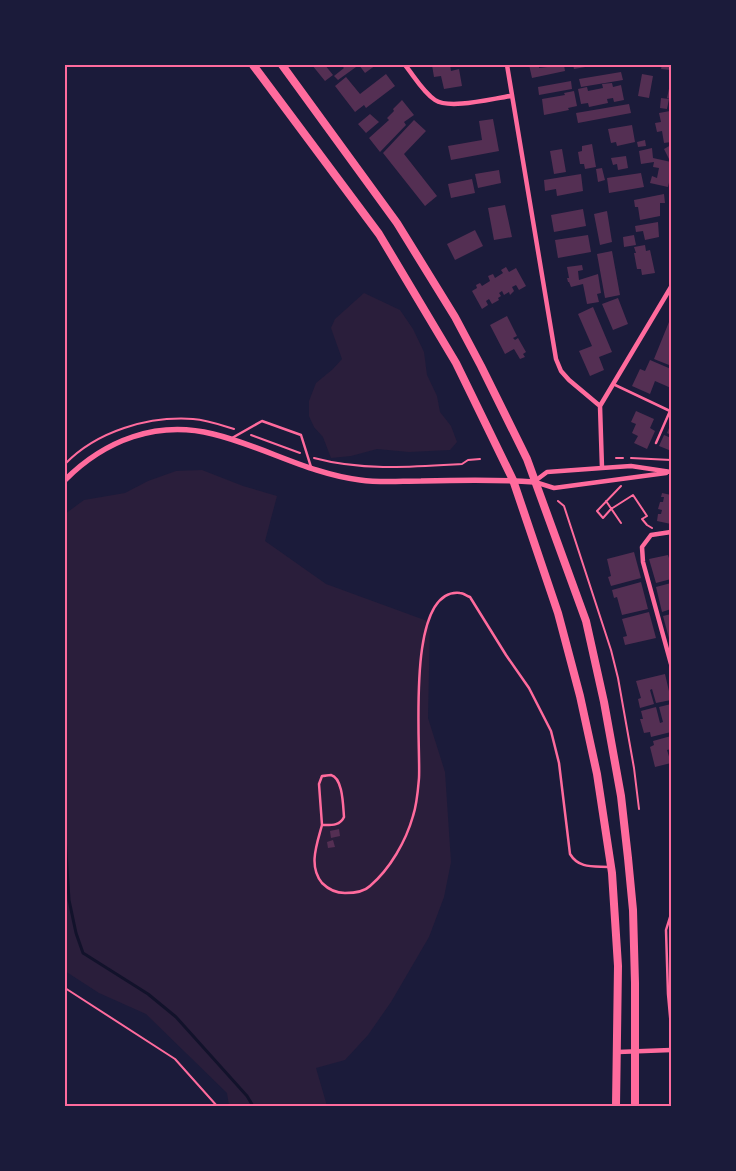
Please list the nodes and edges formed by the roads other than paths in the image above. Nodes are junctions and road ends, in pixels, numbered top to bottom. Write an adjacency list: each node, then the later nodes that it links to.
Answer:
1 (254, 65): 15 (highway)
2 (282, 65): 16 (highway)
3 (405, 65): 5 (street)
4 (507, 65): 5 (street)
5 (511, 96): 8 (street)
6 (671, 287): 7 (street)
7 (613, 384): 8 (street); 10 (lane)
8 (600, 406): 12 (street)
9 (230, 439): 11 (street); 11 (lane); 14 (street)
10 (656, 444)
11 (312, 468): 15 (street)
12 (602, 468): 13 (street); 16 (street)
13 (671, 472): 16 (street)
14 (65, 480)
15 (514, 480): 16 (street); 20 (highway)
16 (534, 482): 25 (highway)
17 (671, 532): 18 (street)
18 (671, 664)
19 (322, 825): 19 (lane); 20 (lane)
20 (611, 867): 24 (highway)
21 (671, 914): 22 (lane)
22 (671, 1027)
23 (671, 1050): 25 (street)
24 (618, 1052): 25 (street); 26 (highway)
25 (634, 1052): 27 (highway)
26 (616, 1106)
27 (635, 1106)

